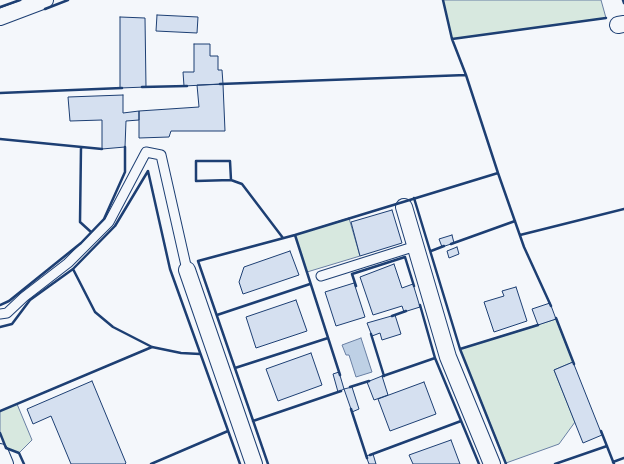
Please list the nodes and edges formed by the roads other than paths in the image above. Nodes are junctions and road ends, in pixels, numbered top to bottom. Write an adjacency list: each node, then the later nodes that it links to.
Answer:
1 (45, 0): 2 (street)
2 (0, 17)
3 (404, 207): 4 (street)
4 (416, 246): 6 (lane); 11 (street)
5 (187, 270): 7 (lane); 10 (street)
6 (321, 276)
7 (0, 314)
8 (0, 452): 9 (street)
9 (5, 464)
10 (254, 464)
11 (492, 464)

